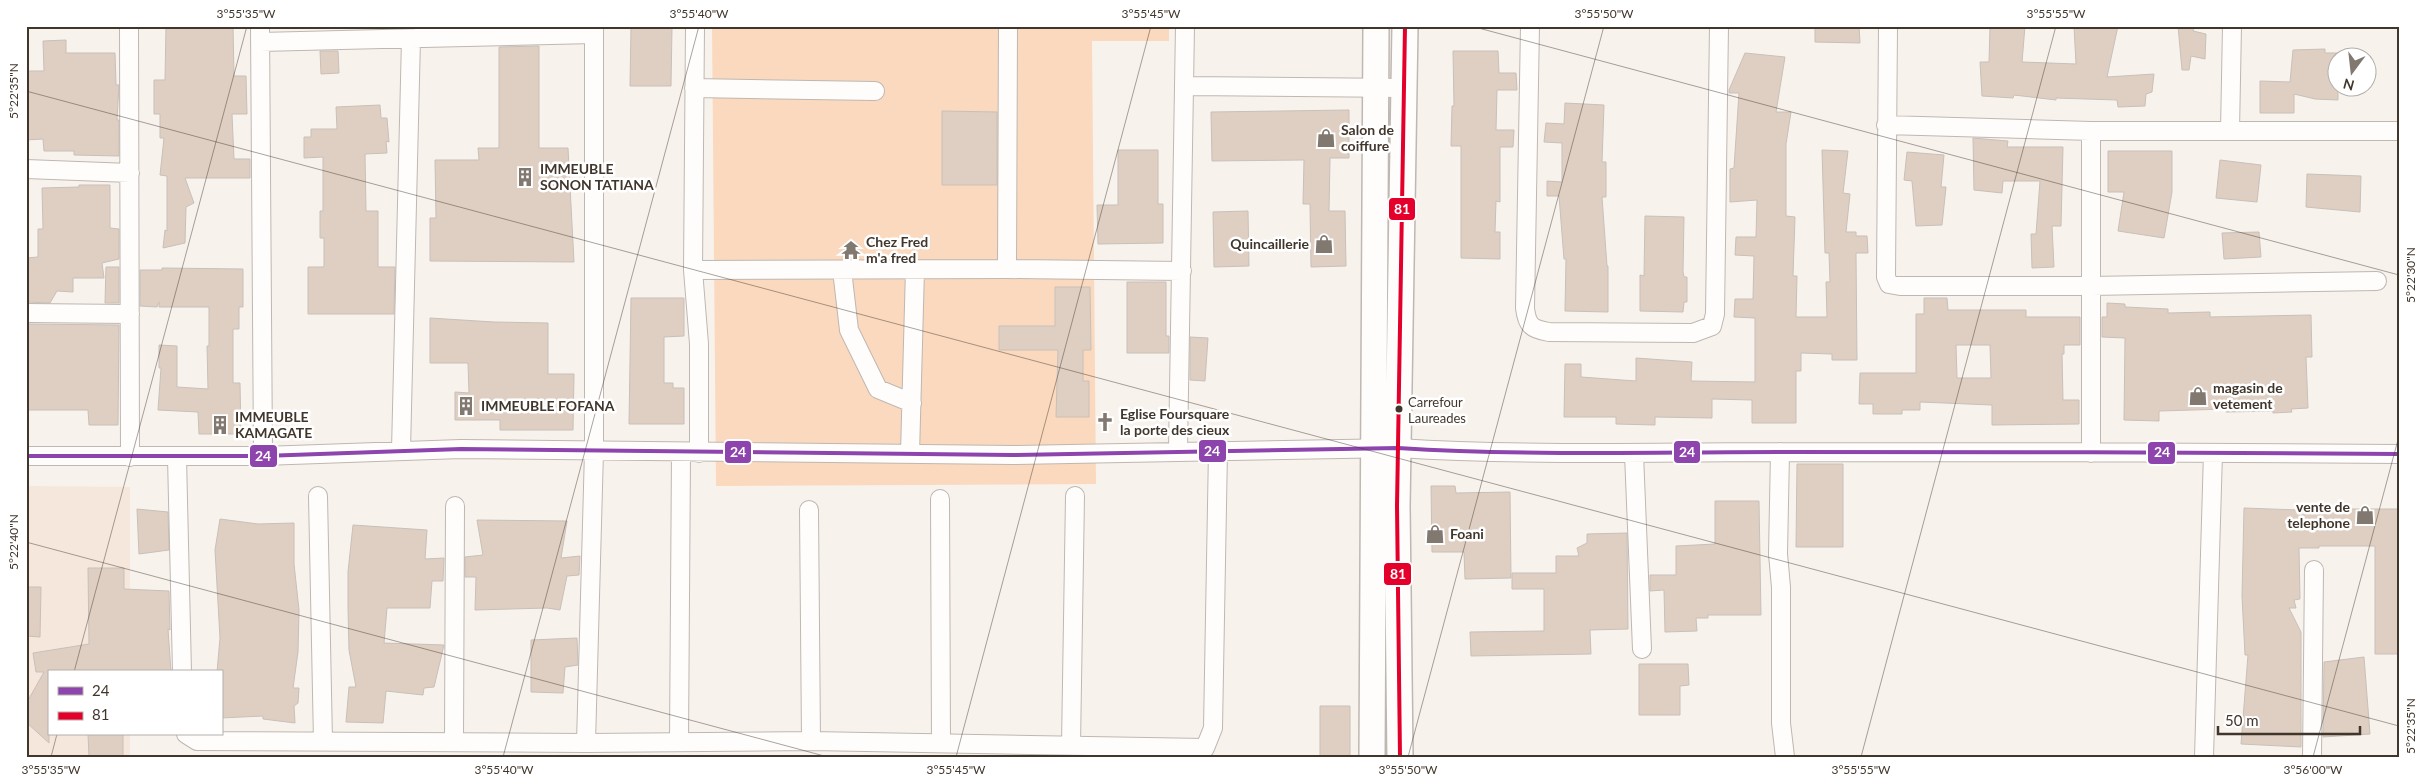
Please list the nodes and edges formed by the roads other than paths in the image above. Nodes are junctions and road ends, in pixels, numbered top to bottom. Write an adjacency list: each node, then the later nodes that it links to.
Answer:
1 (130, 26): 24 (street)
2 (695, 26): 15 (street)
3 (1008, 26): 26 (street)
4 (1185, 26): 14 (street)
5 (1376, 26): 16 (main road)
6 (1405, 26): 17 (main road)
7 (1530, 26): 8 (street)
8 (1719, 26)
9 (1888, 26): 19 (street)
10 (2232, 26): 22 (street)
11 (594, 30): 13 (street); 39 (street)
12 (260, 34): 13 (street); 49 (street)
13 (419, 34): 37 (street)
14 (1185, 86): 16 (street); 29 (street)
15 (694, 88): 18 (street); 27 (street)
16 (1376, 88): 17 (street); 36 (main road)
17 (1404, 88): 35 (main road)
18 (875, 91)
19 (1886, 125): 20 (street); 31 (street)
20 (2091, 131): 22 (street); 31 (street)
21 (2399, 131): 22 (street)
22 (2230, 132)
23 (26, 170): 24 (street)
24 (130, 173): 33 (street)
25 (916, 269): 26 (street); 28 (street); 34 (street)
26 (1007, 269): 29 (street)
27 (693, 270): 28 (street); 42 (street)
28 (842, 270): 34 (street)
29 (1182, 271): 40 (street)
30 (2377, 281): 31 (street)
31 (2091, 286): 43 (street)
32 (26, 312): 33 (street)
33 (130, 314): 50 (street)
34 (912, 403): 44 (street)
35 (1398, 448): 36 (street); 45 (street); 69 (main road)
36 (1373, 449): 38 (street); 68 (main road)
37 (401, 450): 39 (street); 49 (street)
38 (1218, 450): 40 (street); 67 (street)
39 (594, 451): 42 (street); 65 (street)
40 (1178, 451): 44 (street)
41 (1780, 452): 43 (street); 45 (street); 70 (street)
42 (690, 453): 44 (street); 64 (street)
43 (2091, 453): 46 (street)
44 (910, 454)
45 (1634, 454): 58 (street)
46 (2213, 454): 47 (street); 71 (street)
47 (2399, 454)
48 (26, 456): 50 (street)
49 (263, 456): 51 (street)
50 (130, 457): 51 (street)
51 (177, 457): 59 (street)
52 (318, 496): 61 (street)
53 (1074, 496): 67 (street)
54 (940, 499): 66 (street)
55 (455, 506): 63 (street)
56 (809, 510): 62 (street)
57 (2314, 570): 72 (street)
58 (1642, 649)
59 (182, 670)
60 (189, 736): 61 (street)
61 (323, 741): 63 (street)
62 (812, 741): 64 (street); 66 (street)
63 (454, 742): 65 (street)
64 (679, 742): 65 (street)
65 (586, 743)
66 (940, 743): 67 (street)
67 (1071, 745)
68 (1372, 757)
69 (1400, 757)
70 (1785, 757)
71 (2204, 757)
72 (2312, 757)

